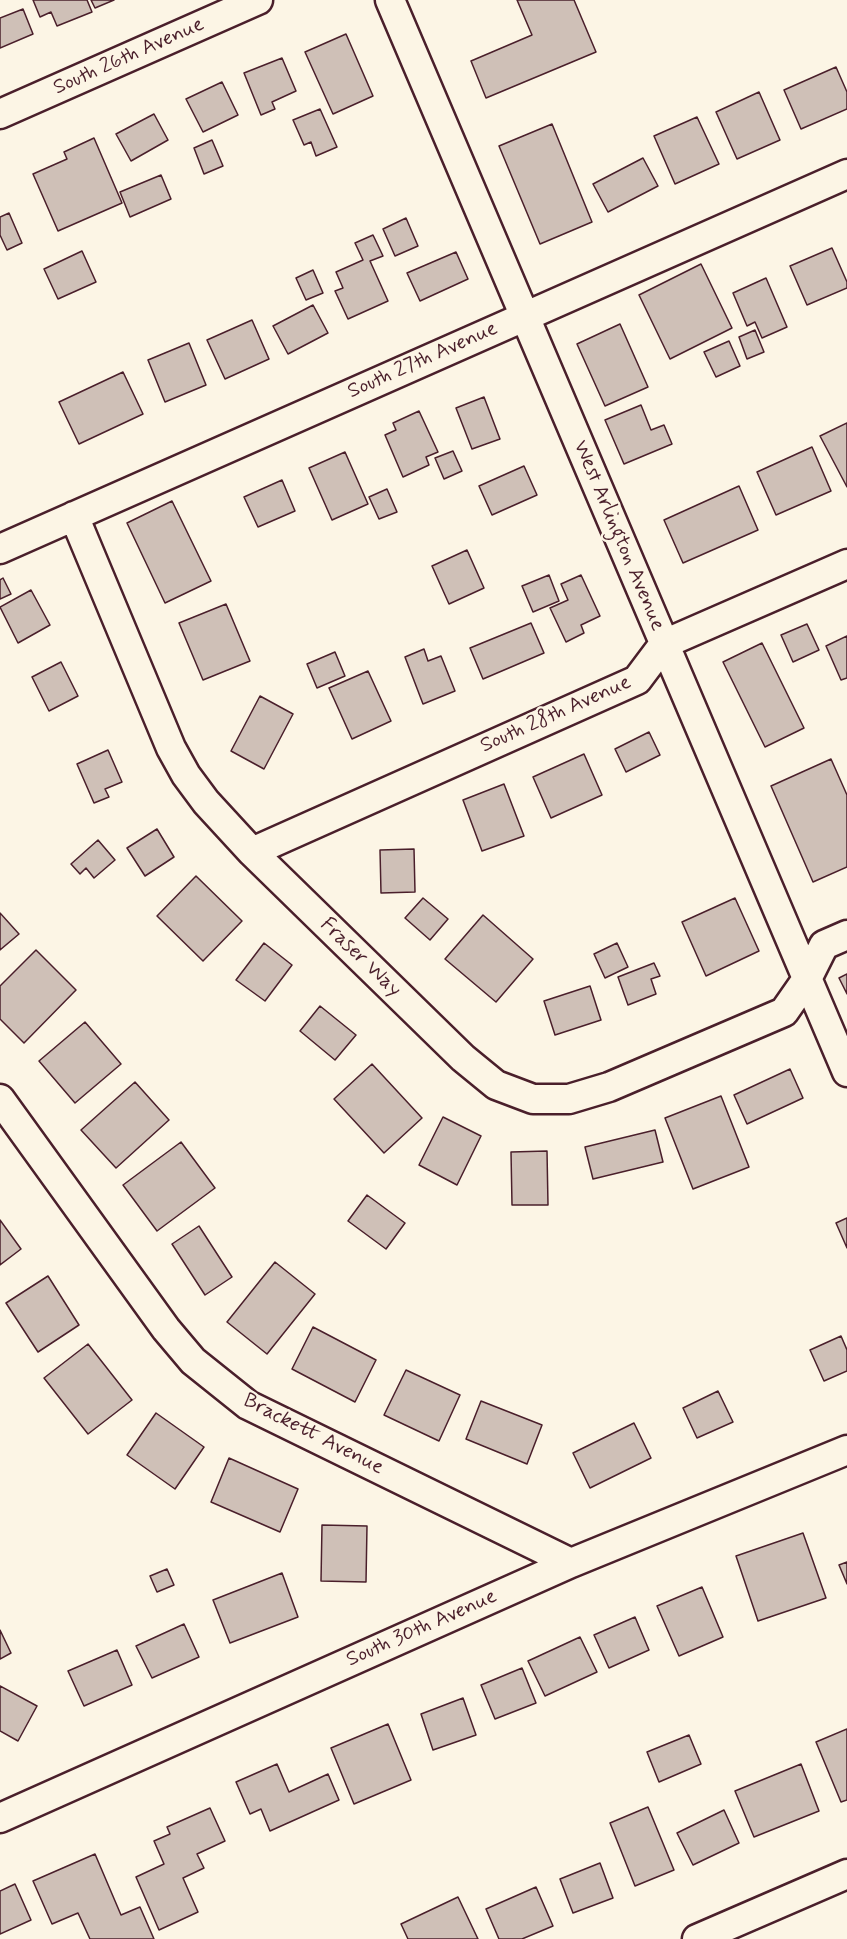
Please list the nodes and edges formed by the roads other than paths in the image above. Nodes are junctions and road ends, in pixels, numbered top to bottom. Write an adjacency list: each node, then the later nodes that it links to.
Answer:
1 (258, 0): 3 (street, South 26th Avenue)
2 (390, 0): 5 (street, West Arlington Avenue)
3 (0, 114)
4 (847, 174): 5 (street, South 27th Avenue)
5 (525, 316): 6 (street, South 27th Avenue); 9 (street, West Arlington Avenue)
6 (74, 516): 7 (street, South 27th Avenue); 10 (street, Fraser Way)
7 (0, 549)
8 (847, 564): 9 (street, South 28th Avenue)
9 (664, 644): 10 (street, South 28th Avenue); 12 (street, West Arlington Avenue)
10 (252, 852): 12 (street, Fraser Way)
11 (847, 935): 12 (street, Fraser Way)
12 (807, 979): 13 (street, West Arlington Avenue)
13 (847, 1072)
14 (0, 1099): 16 (street, Brackett Avenue)
15 (847, 1450): 16 (street, South 30th Avenue)
16 (571, 1563): 17 (street, South 30th Avenue)
17 (0, 1818)
18 (847, 1874): 19 (street)
19 (697, 1939)

